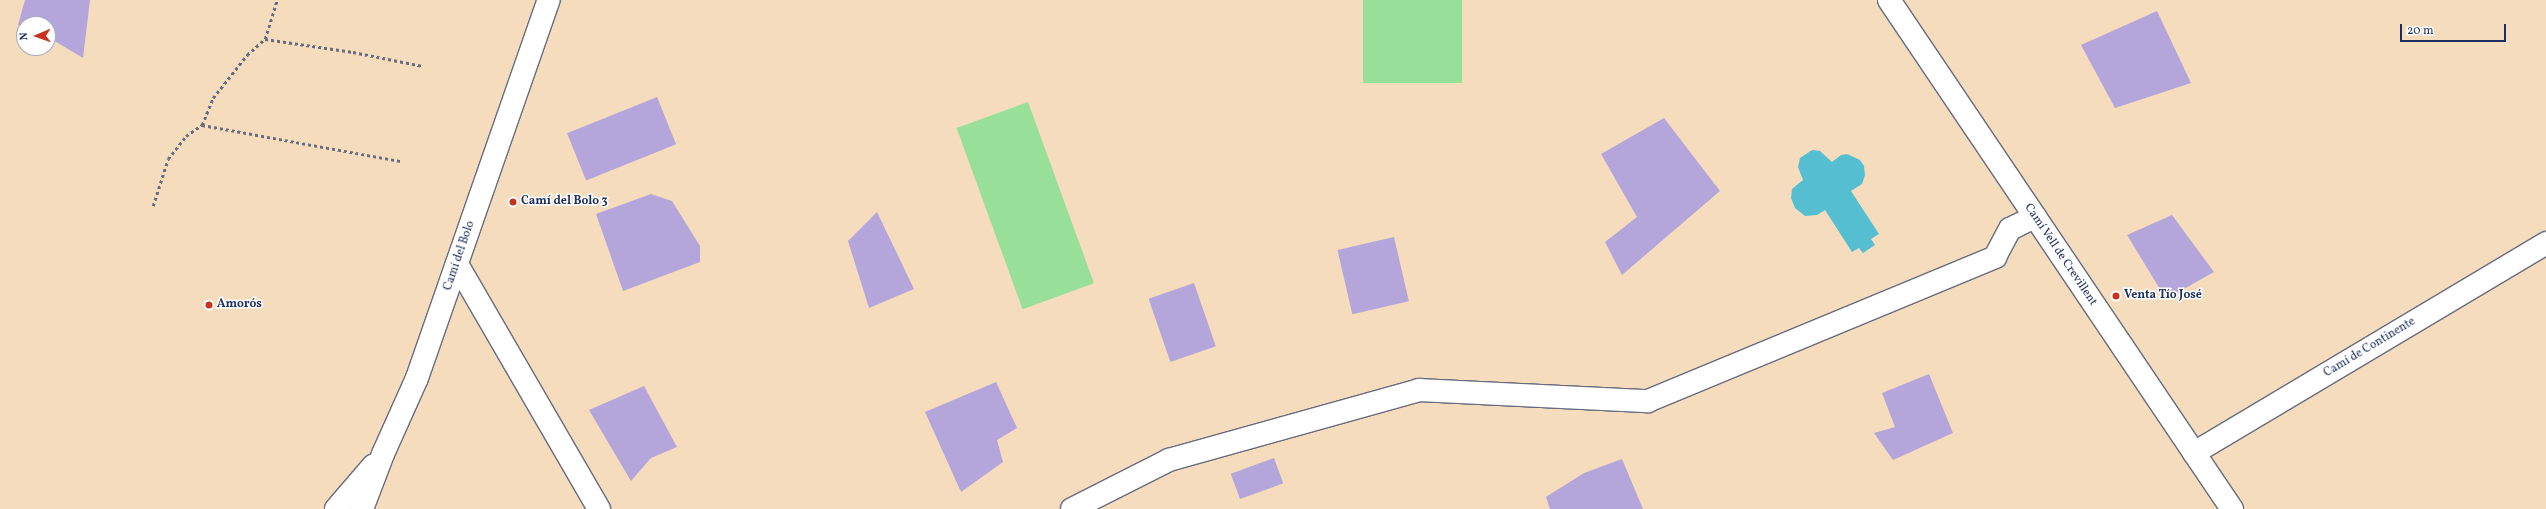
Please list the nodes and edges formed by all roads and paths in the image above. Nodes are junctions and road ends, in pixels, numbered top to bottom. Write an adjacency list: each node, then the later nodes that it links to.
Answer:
1 (277, 0): 4 (path)
2 (549, 0): 11 (street, Camí del Bolo)
3 (1889, 0): 9 (street, Camí Vell de Crevillent)
4 (265, 39): 5 (path); 6 (path)
5 (423, 66)
6 (202, 125): 7 (path); 8 (path)
7 (401, 161)
8 (153, 206)
9 (2035, 217): 12 (street, Camí Vell de Crevillent); 17 (street)
10 (2546, 243): 12 (street, Camí de Continente)
11 (457, 264): 13 (street, Camí del Bolo); 16 (street)
12 (2194, 453): 18 (street, Camí Vell de Crevillent)
13 (383, 454): 14 (street); 15 (street, Camí del Bolo)
14 (336, 509)
15 (362, 509)
16 (599, 509)
17 (1072, 509)
18 (2232, 509)

